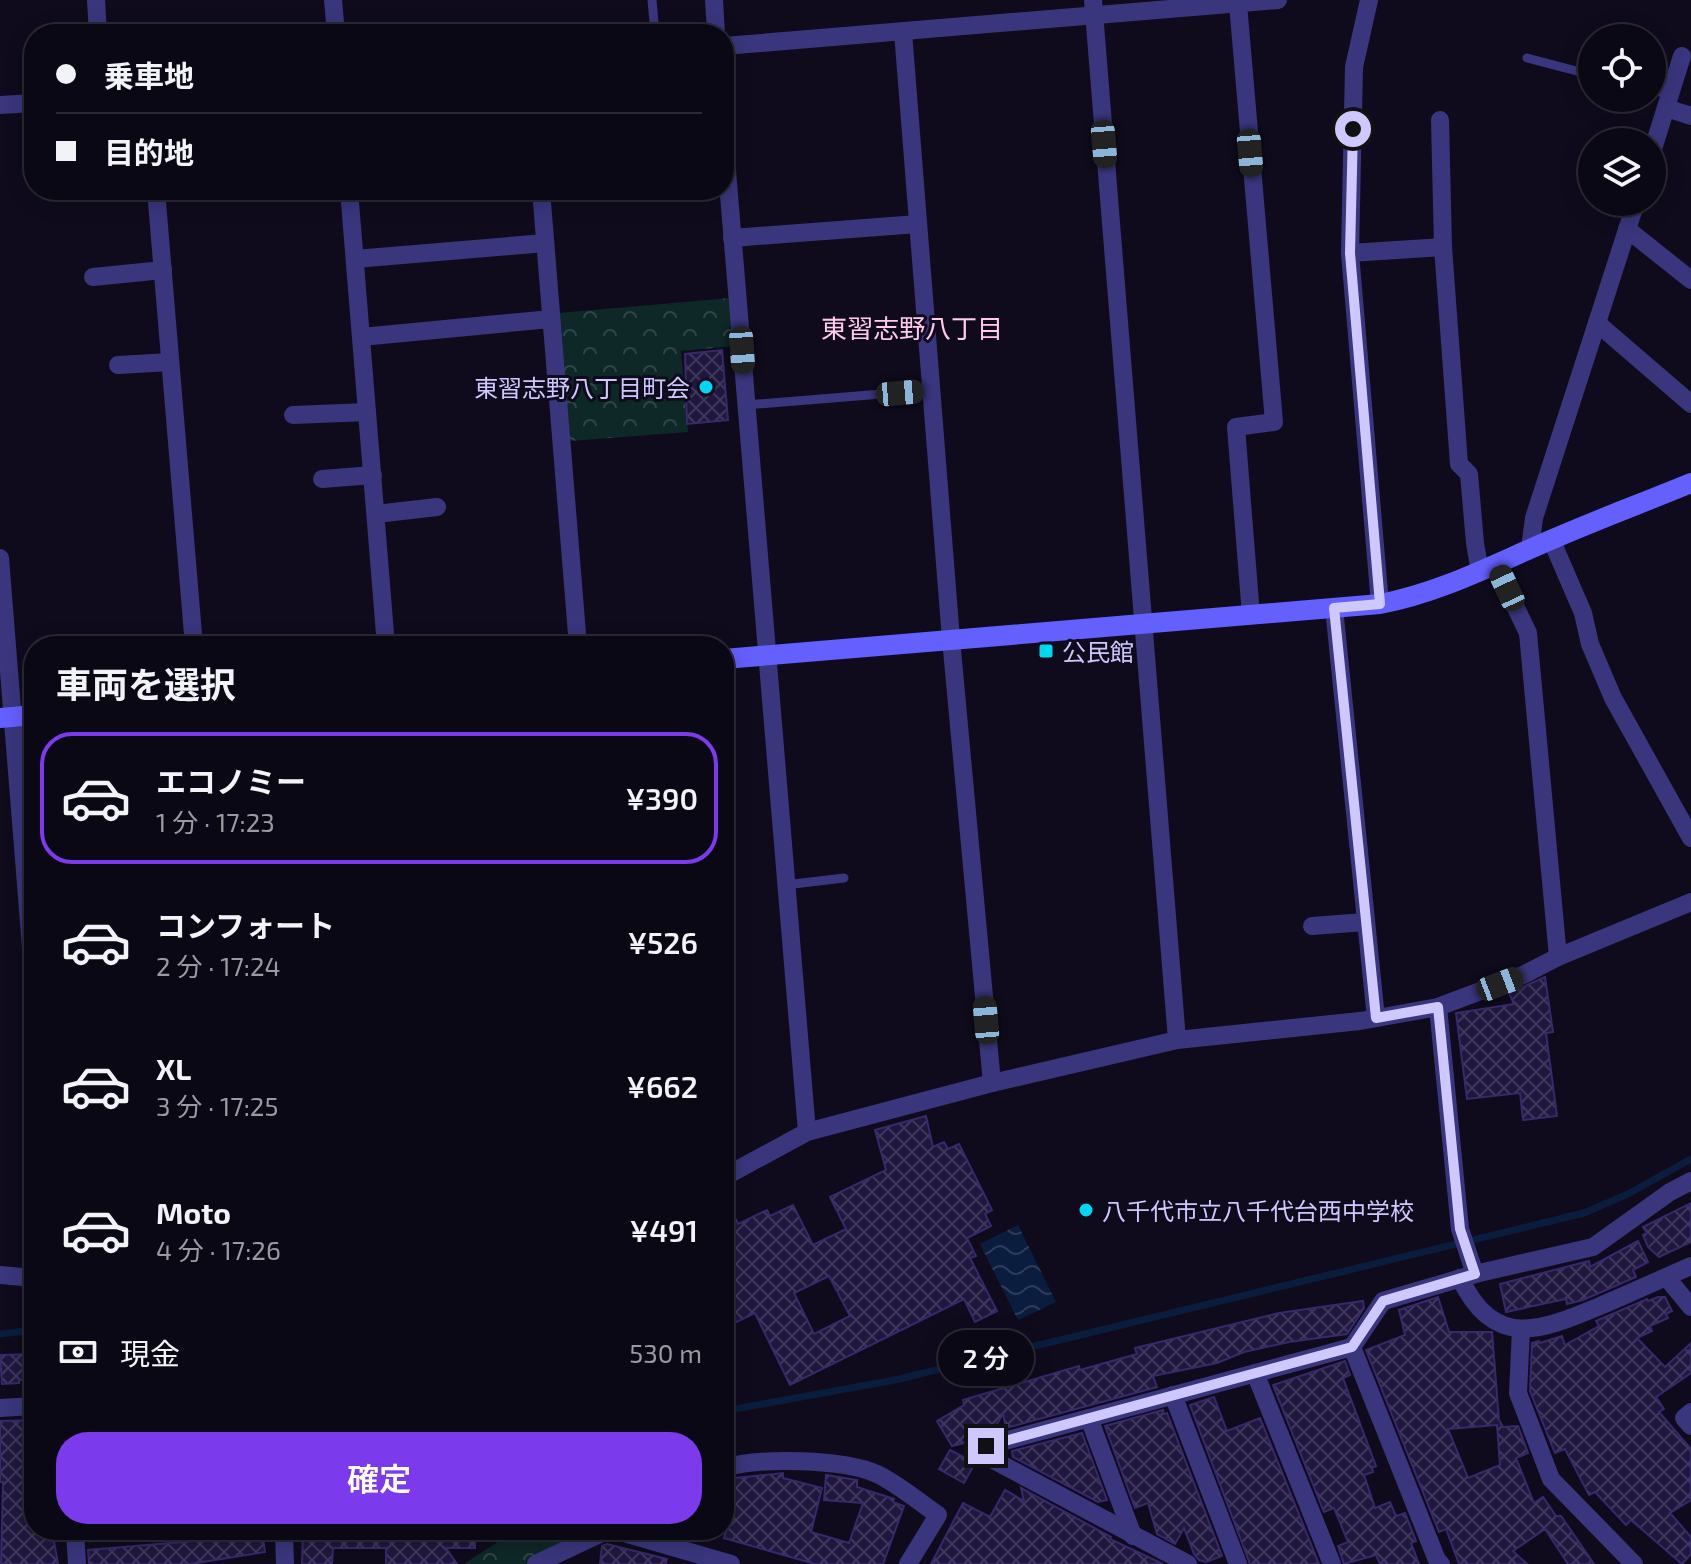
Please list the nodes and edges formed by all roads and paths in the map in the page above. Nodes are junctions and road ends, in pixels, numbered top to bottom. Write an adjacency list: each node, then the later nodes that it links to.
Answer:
1 (96, 0): 9 (street)
2 (333, 0): 10 (street)
3 (652, 0): 11 (lane)
4 (714, 0): 12 (street)
5 (1278, 0): 7 (street)
6 (1369, 0): 34 (street)
7 (1238, 4): 8 (street); 60 (street)
8 (1093, 8): 13 (street); 61 (street)
9 (97, 24)
10 (335, 24)
11 (654, 24)
12 (715, 24)
13 (903, 32): 14 (street); 29 (street)
14 (734, 45)
15 (1682, 56): 18 (street)
16 (1527, 58): 17 (lane)
17 (1578, 71)
18 (1666, 91)
19 (1666, 100): 22 (street)
20 (24, 104): 21 (street)
21 (0, 105)
22 (1691, 116)
23 (1440, 120): 33 (street)
24 (157, 200): 36 (street)
25 (350, 200): 35 (street)
26 (542, 200): 32 (street)
27 (729, 200): 31 (street)
28 (1631, 216): 30 (street)
29 (918, 224): 31 (street); 44 (street)
30 (1627, 229): 38 (street); 40 (street)
31 (732, 238): 46 (street)
32 (545, 243): 35 (street); 39 (street)
33 (1443, 247): 34 (street); 57 (street)
34 (1350, 253): 58 (street)
35 (355, 259): 41 (street)
36 (163, 270): 37 (street); 42 (street)
37 (93, 277)
38 (1691, 280)
39 (551, 319): 41 (street); 64 (street)
40 (1597, 323): 45 (street); 55 (street)
41 (361, 337): 47 (street)
42 (170, 362): 43 (street); 62 (street)
43 (118, 365)
44 (931, 390): 46 (lane); 65 (street)
45 (1691, 404)
46 (746, 405): 66 (street)
47 (367, 412): 48 (street); 49 (street)
48 (293, 415)
49 (373, 475): 50 (street); 53 (street)
50 (322, 479)
51 (1691, 483): 54 (street)
52 (437, 507): 53 (street)
53 (376, 514): 63 (street)
54 (1551, 539): 55 (street); 70 (street)
55 (1530, 549): 57 (street)
56 (0, 558): 68 (street)
57 (1488, 569): 58 (street); 76 (street)
58 (1380, 604): 59 (street)
59 (1334, 608): 60 (street); 74 (street)
60 (1251, 615): 61 (street)
61 (1143, 622): 65 (street); 79 (street)
62 (193, 636)
63 (385, 636)
64 (577, 636)
65 (951, 639): 66 (street); 80 (street)
66 (767, 656): 67 (street); 72 (street)
67 (734, 658)
68 (16, 716): 69 (street)
69 (24, 836)
70 (1691, 838)
71 (844, 878): 72 (lane)
72 (785, 885): 81 (street)
73 (1691, 902): 76 (street)
74 (1365, 922): 75 (street); 78 (street)
75 (1312, 926)
76 (1558, 957): 77 (street)
77 (1438, 1007): 78 (street); 86 (street)
78 (1376, 1018): 79 (street)
79 (1177, 1040): 80 (street)
80 (992, 1083): 81 (street)
81 (807, 1132): 82 (street)
82 (734, 1172)
83 (1691, 1181): 86 (street)
84 (1691, 1266): 88 (street)
85 (0, 1275): 87 (street)
86 (1467, 1276): 90 (street); 91 (street)
87 (24, 1277)
88 (1667, 1278): 89 (street); 90 (street)
89 (1691, 1307)
90 (1521, 1330): 114 (street)
91 (1352, 1347): 92 (street); 113 (street)
92 (1255, 1373): 93 (street); 112 (street)
93 (1173, 1395): 97 (street); 111 (street)
94 (24, 1407): 95 (street)
95 (0, 1408)
96 (1691, 1412): 98 (street)
97 (1089, 1418): 100 (street); 100 (street)
98 (1691, 1426)
99 (734, 1464): 109 (street)
100 (1133, 1536): 110 (street)
101 (76, 1540): 105 (street)
102 (284, 1540): 106 (street)
103 (589, 1540): 107 (street)
104 (646, 1540): 108 (street)
105 (77, 1564)
106 (285, 1564)
107 (536, 1564)
108 (731, 1564)
109 (908, 1564)
110 (1188, 1564)
111 (1238, 1564)
112 (1332, 1564)
113 (1441, 1564)
114 (1634, 1564)

